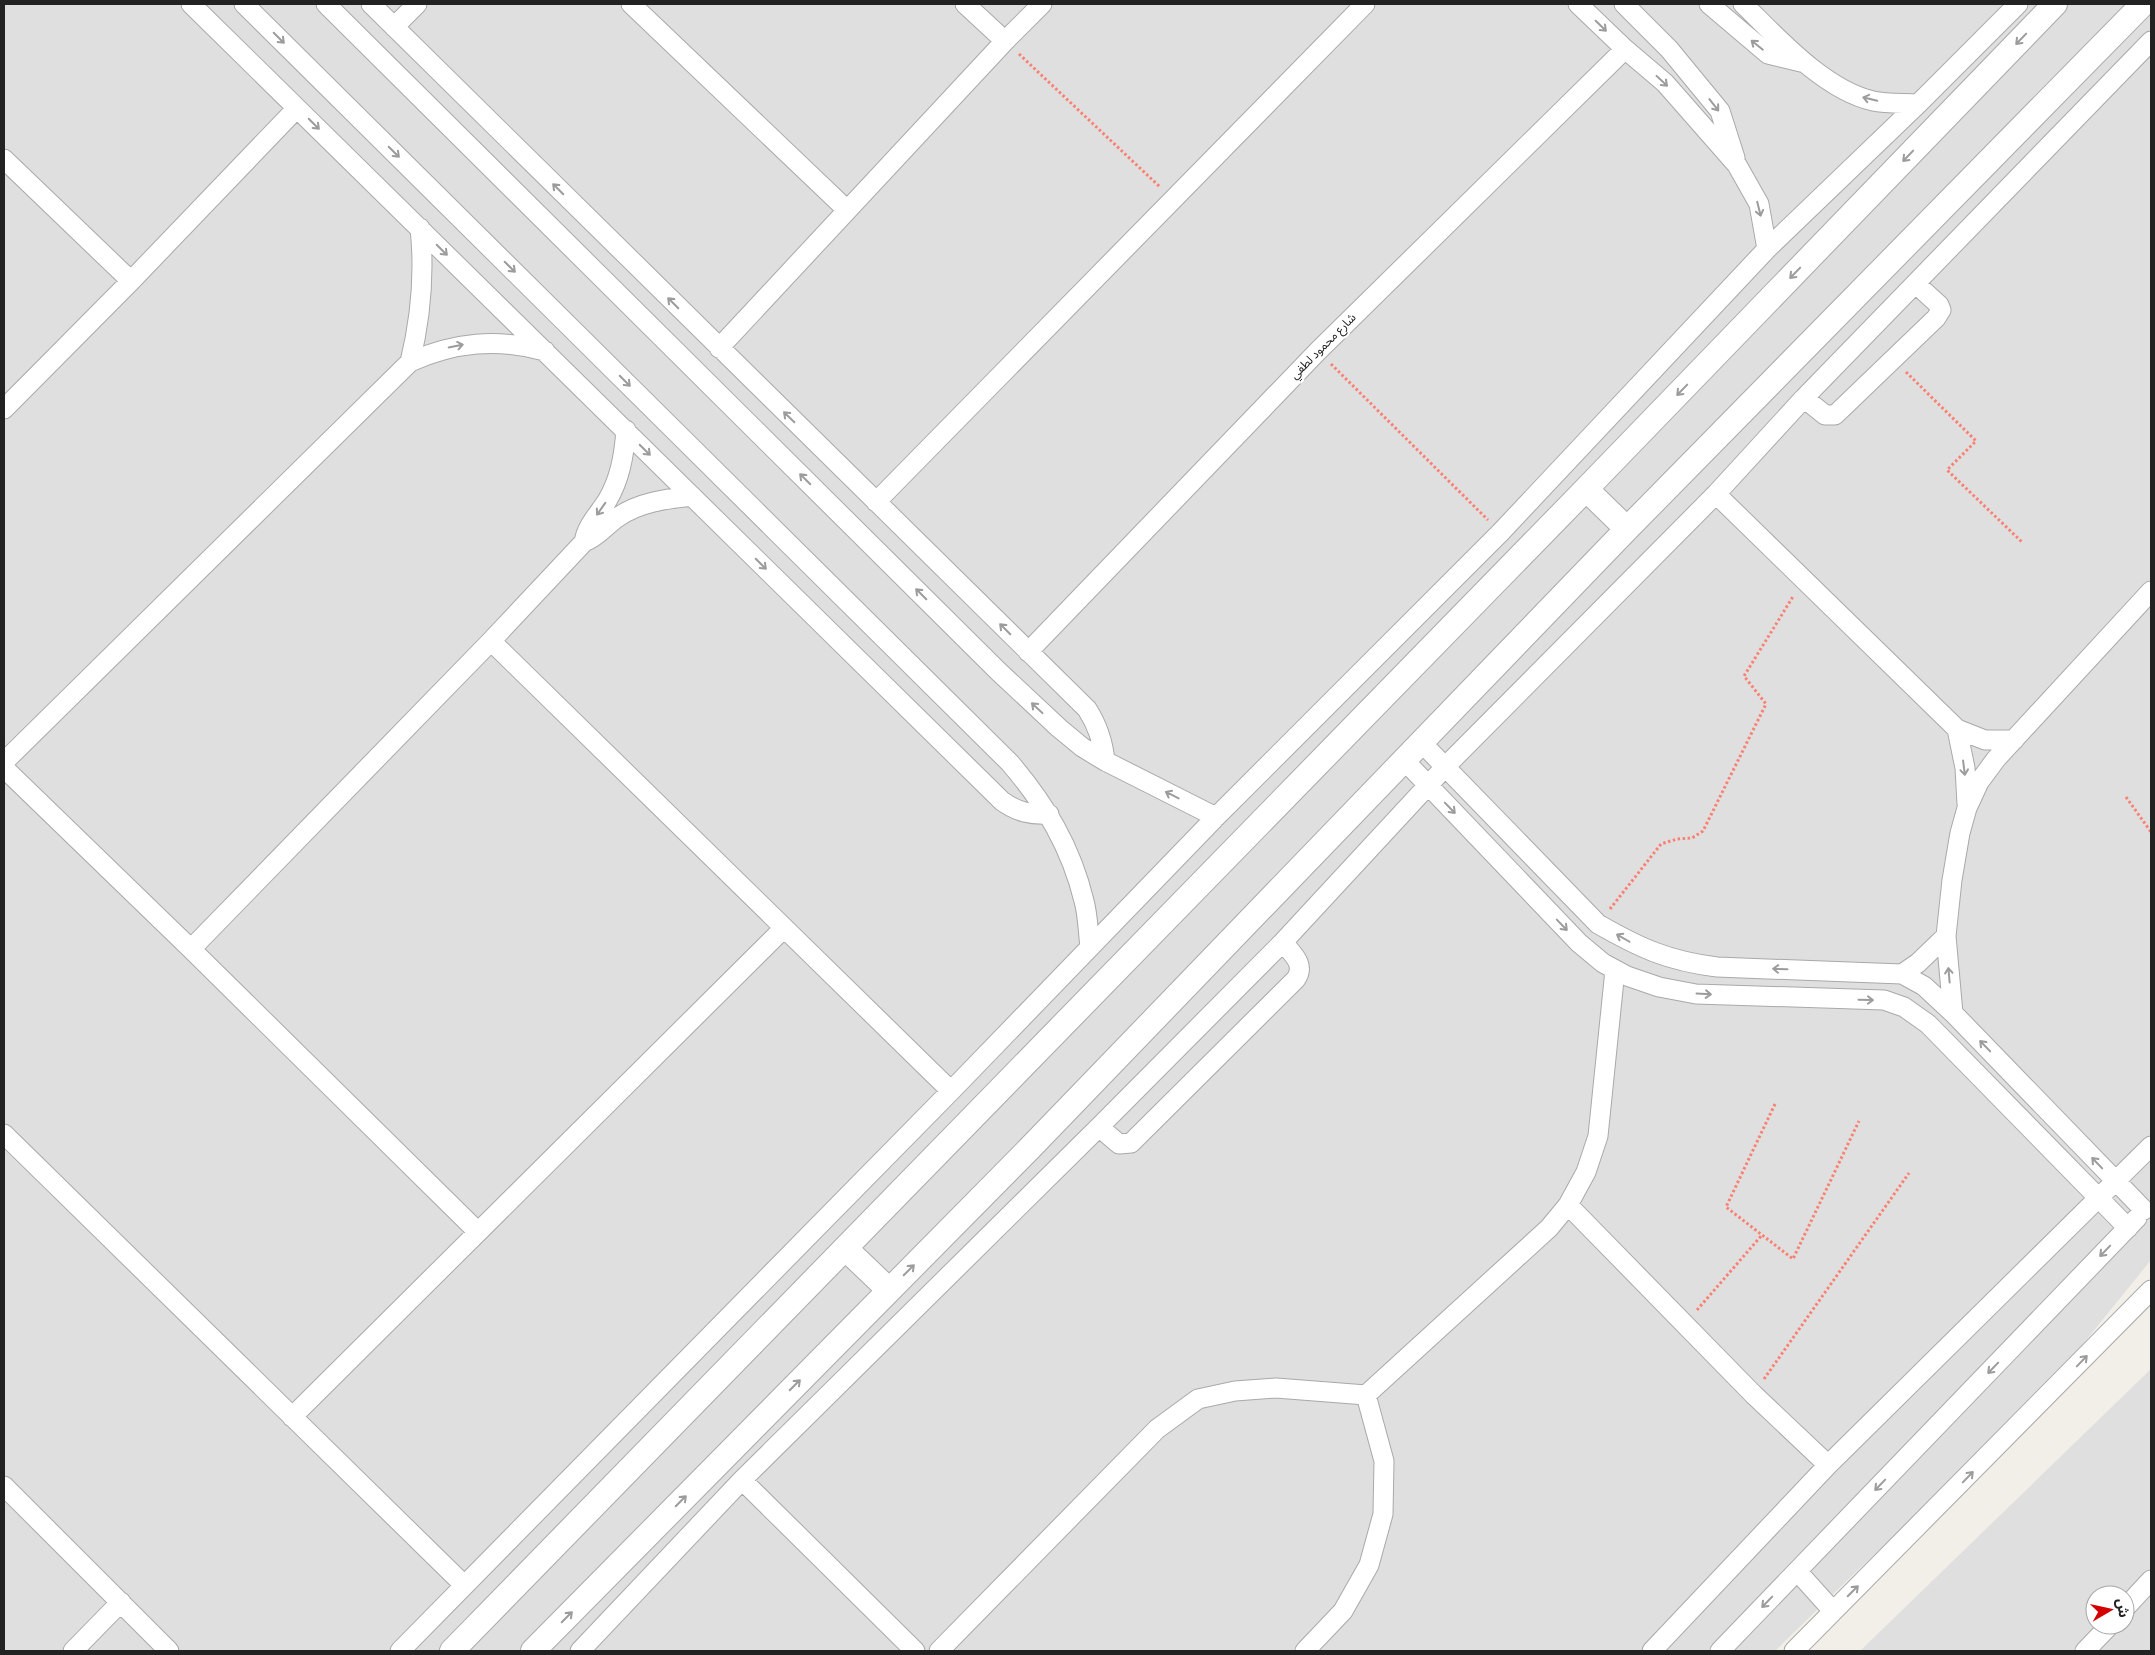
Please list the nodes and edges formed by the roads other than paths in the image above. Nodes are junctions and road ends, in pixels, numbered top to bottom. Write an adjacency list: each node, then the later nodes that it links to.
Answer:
1 (192, 4): 23 (street)
2 (244, 4): 56 (street, one-way to 56)
3 (326, 4): 51 (street, one-way to 3)
4 (370, 4): 17 (street)
5 (417, 4): 17 (street)
6 (631, 4): 26 (street)
7 (965, 4): 18 (street)
8 (1042, 4): 18 (street)
9 (1365, 4): 40 (street)
10 (1578, 4): 20 (street, one-way to 20)
11 (1624, 4): 25 (street, one-way to 25)
12 (1709, 4): 21 (street, one-way to 12)
13 (1743, 4): 21 (street)
14 (2018, 4): 22 (street)
15 (2055, 4): 37 (street, one-way to 37)
16 (2143, 4): 41 (street)
17 (394, 27): 31 (street, one-way to 17)
18 (1004, 41): 26 (street)
19 (2151, 41): 30 (street)
20 (1625, 49): 25 (street, one-way to 25); 45 (street, شارع محمود لطفي)
21 (1802, 62): 22 (street, one-way to 21)
22 (1918, 104): 28 (street)
23 (298, 108): 27 (street, one-way to 27); 29 (street)
24 (4, 159): 29 (street)
25 (1738, 165): 28 (street, one-way to 28)
26 (847, 210): 31 (street)
27 (420, 228): 32 (street, one-way to 32); 33 (street)
28 (1767, 249): 57 (street)
29 (131, 281): 35 (street)
30 (1916, 284): 34 (street); 34 (street)
31 (718, 348): 40 (street, one-way to 31)
32 (545, 351): 33 (street, one-way to 32); 36 (street)
33 (410, 362): 50 (street)
34 (1804, 398): 38 (street)
35 (4, 409)
36 (626, 430): 39 (street, one-way to 39); 42 (street, one-way to 42)
37 (1586, 489): 41 (street); 80 (street)
38 (1716, 494): 46 (street); 52 (street)
39 (692, 496): 42 (street); 56 (street, one-way to 56)
40 (876, 502): 45 (street, one-way to 40)
41 (1628, 528): 48 (street)
42 (584, 542): 44 (street)
43 (2151, 591): 47 (street)
44 (491, 641): 58 (street); 62 (street)
45 (1028, 652): 51 (street)
46 (1957, 729): 47 (street); 55 (street, one-way to 55)
47 (2014, 740): 55 (street)
48 (1421, 742): 49 (street); 52 (street)
49 (1404, 760): 54 (street); 81 (street, one-way to 49)
50 (4, 762)
51 (1105, 762): 57 (street, one-way to 51)
52 (1445, 767): 54 (street); 63 (street, one-way to 52)
53 (4, 768): 62 (street)
54 (1428, 785): 60 (street); 65 (street, one-way to 65)
55 (1967, 808): 59 (street)
56 (1049, 814): 61 (street)
57 (1216, 817): 61 (street)
58 (784, 928): 70 (street); 79 (street)
59 (1946, 936): 66 (street); 69 (street, one-way to 59)
60 (1283, 942): 71 (street); 71 (street)
61 (1090, 947): 70 (street)
62 (191, 948): 79 (street)
63 (1739, 968): 64 (street, one-way to 63); 67 (street)
64 (1804, 969): 66 (street); 68 (street)
65 (1615, 970): 67 (street, one-way to 67); 76 (street)
66 (1902, 974): 69 (street)
67 (1738, 995): 68 (street)
68 (1802, 998): 75 (street, one-way to 75)
69 (1953, 1013): 74 (street, one-way to 69)
70 (951, 1091): 90 (street)
71 (1099, 1127): 86 (street)
72 (4, 1134): 84 (street)
73 (2151, 1146): 74 (street)
74 (2115, 1182): 75 (street); 77 (street)
75 (2098, 1199): 78 (street); 85 (street)
76 (1568, 1205): 83 (street); 85 (street)
77 (2148, 1206): 78 (street)
78 (2128, 1228): 88 (street, one-way to 88)
79 (478, 1232): 84 (street)
80 (846, 1249): 81 (street); 98 (street)
81 (889, 1290): 99 (street, one-way to 81)
82 (2151, 1290): 93 (street, one-way to 82)
83 (1366, 1395): 102 (street); 103 (street)
84 (292, 1417): 90 (street)
85 (1828, 1465): 104 (street)
86 (742, 1480): 100 (street); 101 (street)
87 (4, 1486): 92 (street)
88 (1797, 1571): 93 (street); 105 (street, one-way to 105)
89 (2151, 1580): 91 (street)
90 (464, 1584): 97 (street)
91 (2135, 1597)
92 (121, 1602): 95 (street); 96 (street)
93 (1833, 1611): 106 (street)
94 (2100, 1635): 107 (street)
95 (73, 1651)
96 (169, 1651)
97 (400, 1651)
98 (452, 1651)
99 (532, 1651)
100 (580, 1651)
101 (915, 1651)
102 (939, 1651)
103 (1305, 1651)
104 (1652, 1651)
105 (1720, 1651)
106 (1794, 1651)
107 (2085, 1651)

